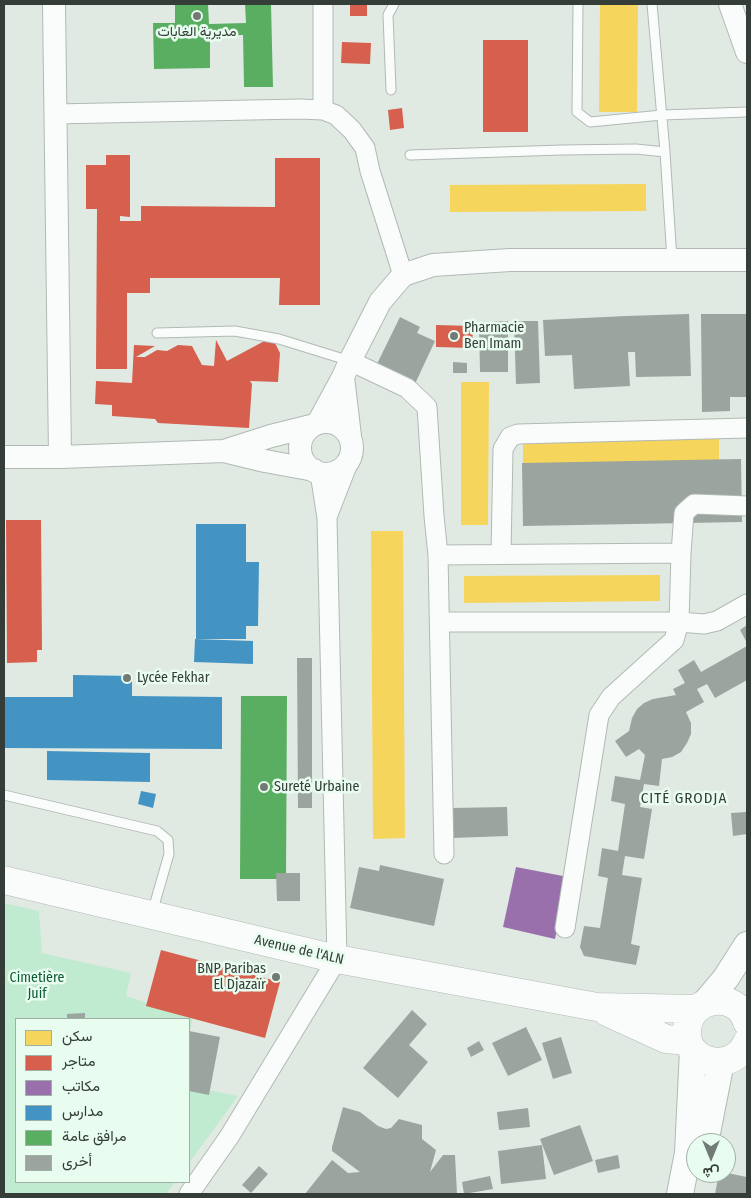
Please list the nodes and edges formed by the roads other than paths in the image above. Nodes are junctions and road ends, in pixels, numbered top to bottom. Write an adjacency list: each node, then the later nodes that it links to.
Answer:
1 (54, 4): 11 (street)
2 (323, 4): 9 (street)
3 (394, 4): 8 (lane)
4 (578, 4): 12 (lane)
5 (652, 4): 12 (lane)
6 (730, 4): 7 (street)
7 (747, 52)
8 (391, 90)
9 (323, 110): 11 (street); 17 (street)
10 (747, 112): 12 (lane)
11 (55, 114): 25 (street)
12 (662, 115): 13 (lane)
13 (665, 152): 14 (lane); 15 (lane)
14 (410, 155)
15 (672, 260): 16 (street); 17 (street)
16 (747, 260)
17 (403, 274): 19 (street)
18 (157, 333): 19 (lane)
19 (347, 369): 20 (street); 22 (street); 31 (street)
20 (315, 425): 22 (street); 23 (street); 26 (street)
21 (747, 428): 30 (street)
22 (350, 447): 26 (street); 28 (street)
23 (224, 451): 25 (street); 26 (street)
24 (4, 457): 25 (street)
25 (60, 457)
26 (317, 471): 28 (street)
27 (747, 506): 29 (street)
28 (327, 518): 41 (street)
29 (681, 553): 30 (street); 34 (street)
30 (501, 554): 31 (street)
31 (438, 555): 33 (street)
32 (747, 604): 34 (street)
33 (440, 622): 34 (street); 36 (street)
34 (679, 622): 39 (street)
35 (4, 796): 38 (lane)
36 (444, 854)
37 (4, 880): 38 (main road, Avenue de l'ALN)
38 (152, 915): 41 (main road, Avenue de l'ALN)
39 (565, 928)
40 (747, 945): 42 (main road)
41 (337, 959): 43 (main road, Avenue de l'ALN); 47 (street)
42 (701, 1006): 43 (main road); 44 (main road); 45 (main road)
43 (597, 1007): 45 (main road)
44 (742, 1033): 45 (main road); 46 (main road)
45 (691, 1046): 48 (main road)
46 (708, 1133)
47 (190, 1194)
48 (680, 1194)

